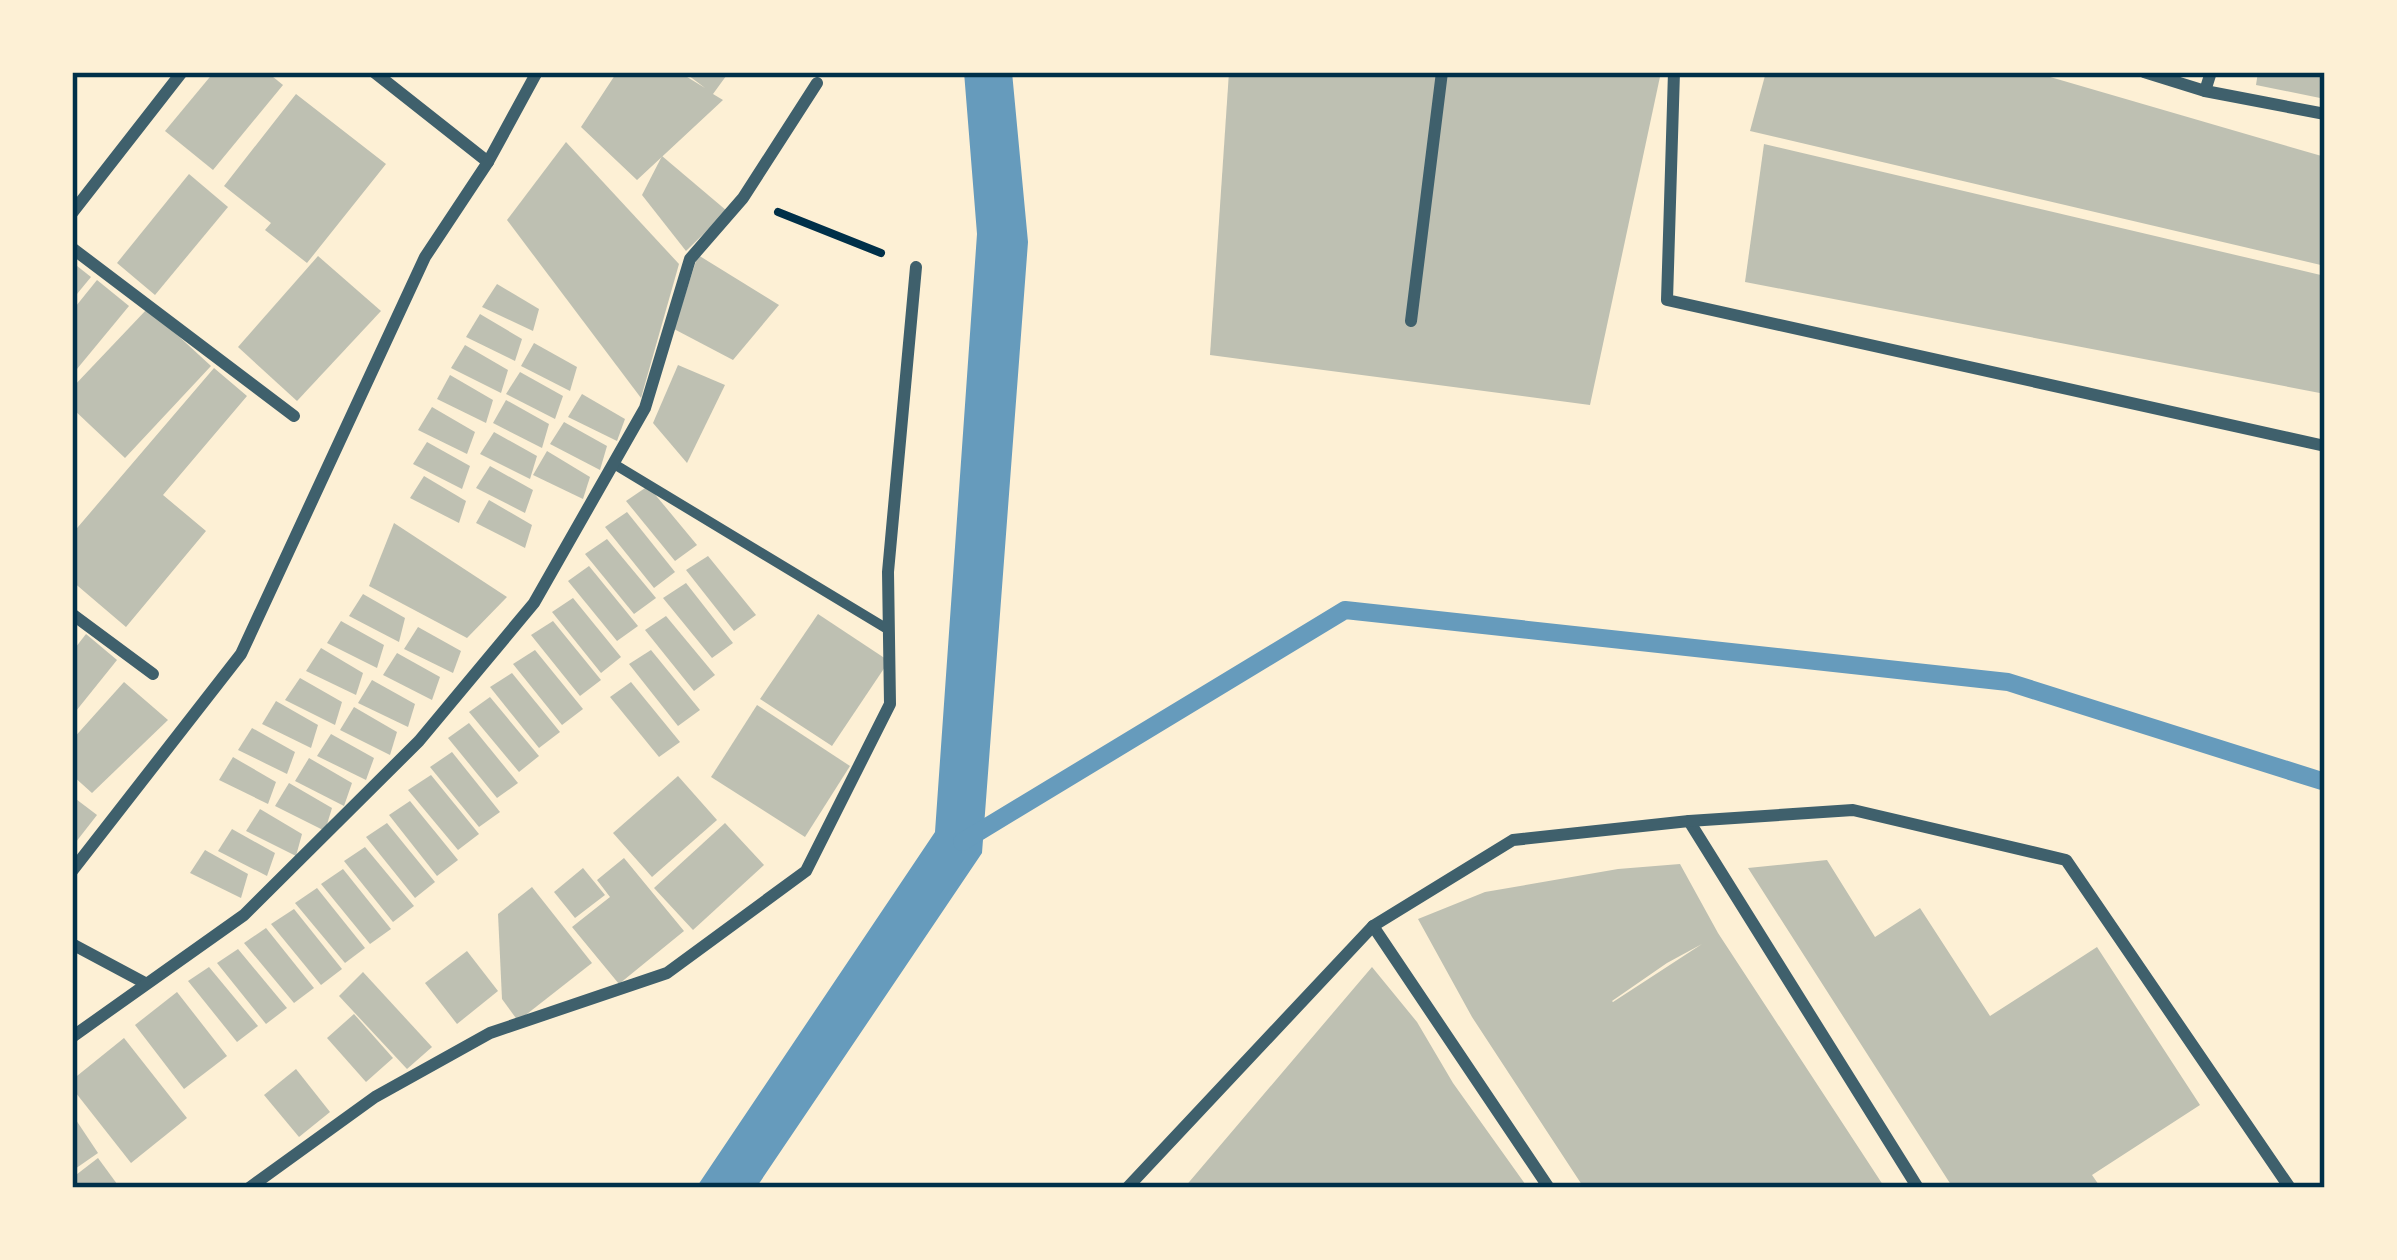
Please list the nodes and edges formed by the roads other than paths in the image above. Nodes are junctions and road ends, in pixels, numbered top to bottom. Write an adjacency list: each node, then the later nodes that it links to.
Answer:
1 (182, 72): 12 (street)
2 (374, 72): 11 (street)
3 (537, 72): 11 (street)
4 (1442, 72): 15 (street)
5 (1674, 72): 17 (street)
6 (2144, 72): 9 (street)
7 (2211, 72): 9 (street)
8 (817, 82): 18 (street)
9 (2205, 91): 10 (street)
10 (2325, 114)
11 (488, 162): 23 (street)
12 (72, 212)
13 (72, 248): 16 (street)
14 (916, 267): 20 (street)
15 (1412, 321)
16 (294, 416)
17 (2325, 446)
18 (614, 464): 20 (street); 26 (street)
19 (72, 614): 21 (street)
20 (889, 630): 28 (street)
21 (153, 674)
22 (1689, 820): 24 (street); 31 (street); 32 (street)
23 (72, 871)
24 (1373, 926): 29 (street); 30 (street)
25 (72, 944): 26 (street)
26 (146, 982): 27 (street)
27 (72, 1037)
28 (249, 1188)
29 (1127, 1188)
30 (1549, 1188)
31 (1918, 1188)
32 (2290, 1188)

